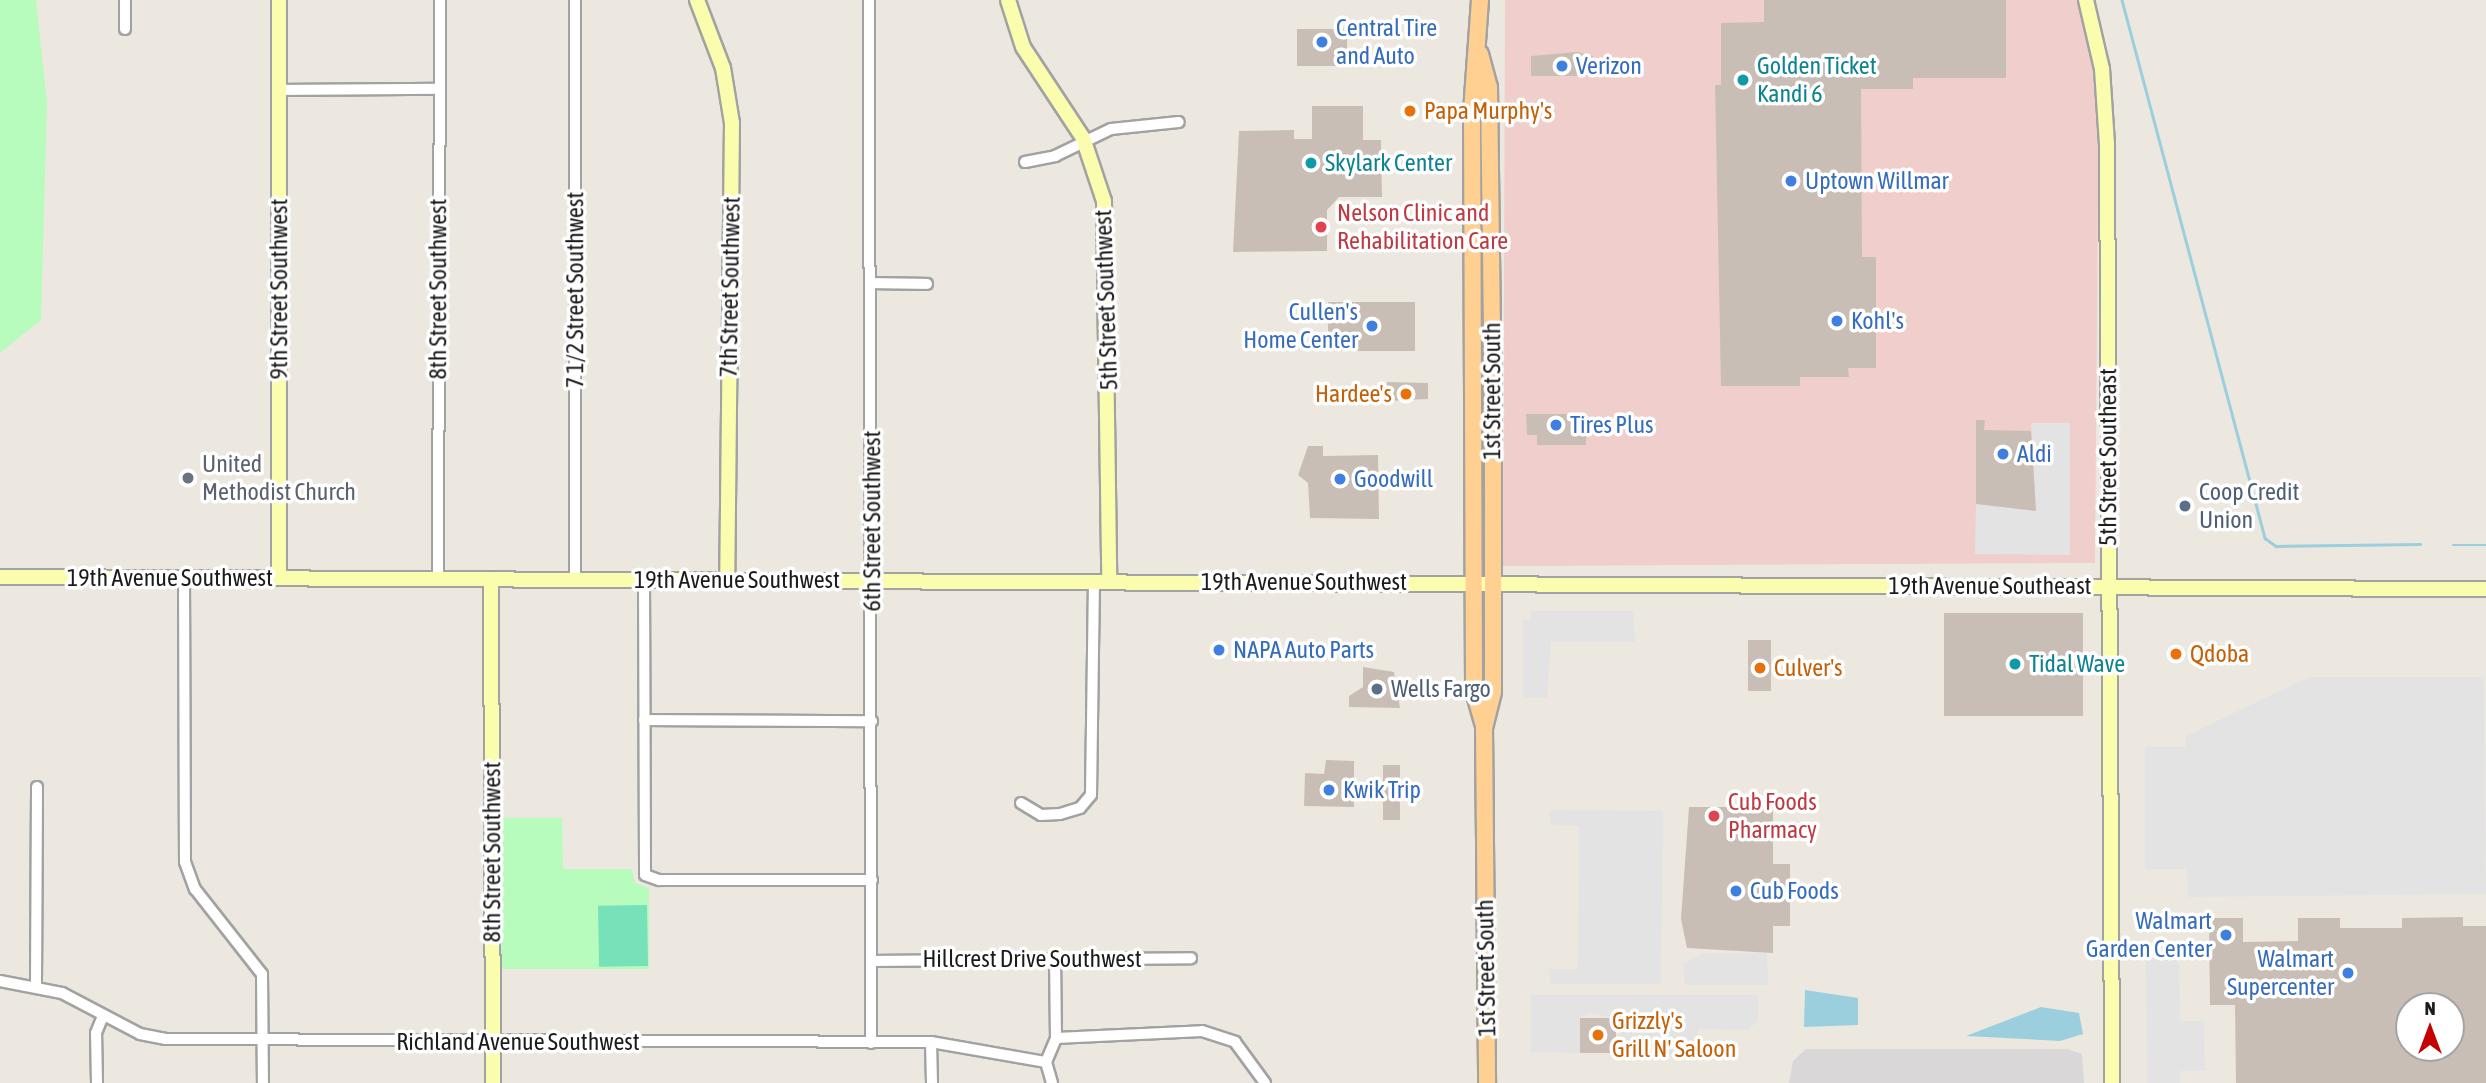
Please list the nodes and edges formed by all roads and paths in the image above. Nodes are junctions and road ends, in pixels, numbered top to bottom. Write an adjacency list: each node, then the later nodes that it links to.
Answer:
1 (125, 0): 10 (street)
2 (279, 0): 13 (street, 9th Street Southwest)
3 (439, 0): 12 (street, 8th Street Southwest)
4 (575, 0): 24 (street, 7 1/2 Street Southwest)
5 (697, 0): 26 (street, 7th Street Southwest)
6 (869, 0): 17 (street, 6th Street Southwest)
7 (1008, 0): 15 (street, 5th Street Southwest)
8 (1480, 0): 11 (main road, 1st Street South)
9 (2086, 0): 32 (street, 5th Street Southeast)
10 (125, 29)
11 (1480, 54): 30 (main road, 1st Street South); 31 (main road, 1st Street South)
12 (439, 89): 13 (street); 22 (street, 8th Street Southwest)
13 (279, 90): 21 (street, 9th Street Southwest)
14 (1179, 122): 15 (street)
15 (1083, 138): 16 (street); 29 (street, 5th Street Southwest)
16 (1025, 162)
17 (872, 283): 18 (street); 27 (street, 6th Street Southwest)
18 (927, 284)
19 (0, 578): 20 (street, 19th Avenue Southwest)
20 (184, 578): 21 (street, 19th Avenue Southwest); 47 (street)
21 (279, 578): 22 (street, 19th Avenue Southwest)
22 (438, 579): 23 (street, 19th Avenue Southwest)
23 (491, 579): 24 (street, 19th Avenue Southwest); 48 (street, 8th Street Southwest)
24 (575, 579): 25 (street, 19th Avenue Southwest)
25 (644, 579): 26 (street, 19th Avenue Southwest); 34 (street)
26 (727, 580): 27 (street, 19th Avenue Southwest)
27 (872, 580): 28 (street, 19th Avenue Southwest); 35 (street, 6th Street Southwest)
28 (1094, 582): 29 (street, 19th Avenue Southwest); 38 (street)
29 (1109, 582): 30 (street, 19th Avenue Southwest)
30 (1474, 583): 31 (street, 19th Avenue Southwest); 36 (main road, 1st Street South)
31 (1493, 583): 32 (street, 19th Avenue Southeast); 36 (main road, 1st Street South)
32 (2108, 587): 33 (street, 19th Avenue Southeast); 59 (street, 5th Street Southeast)
33 (2486, 589)
34 (644, 720): 35 (street); 39 (street)
35 (872, 721): 39 (street, 6th Street Southwest)
36 (1484, 727): 58 (main road, 1st Street South)
37 (37, 787): 44 (street)
38 (1021, 803)
39 (872, 880): 42 (street, 6th Street Southwest)
40 (1191, 958): 41 (street, Hillcrest Drive Southwest)
41 (1055, 959): 42 (street, Hillcrest Drive Southwest); 46 (street)
42 (873, 961): 50 (street, 6th Street Southwest)
43 (0, 981): 44 (street, Richland Avenue Southwest)
44 (36, 984): 45 (street, Richland Avenue Southwest)
45 (103, 1016): 47 (street, Richland Avenue Southwest); 52 (street)
46 (1056, 1038): 51 (street); 57 (street)
47 (263, 1040): 48 (street, Richland Avenue Southwest); 53 (street)
48 (493, 1042): 50 (street, Richland Avenue Southwest); 54 (street, 8th Street Southwest)
49 (931, 1042): 50 (street, Richland Avenue Southwest); 51 (street, Richland Avenue Southwest); 55 (street)
50 (871, 1043)
51 (1046, 1062): 56 (street)
52 (97, 1083)
53 (263, 1083)
54 (493, 1083)
55 (932, 1083)
56 (1052, 1083)
57 (1265, 1083)
58 (1487, 1083)
59 (2112, 1083)

